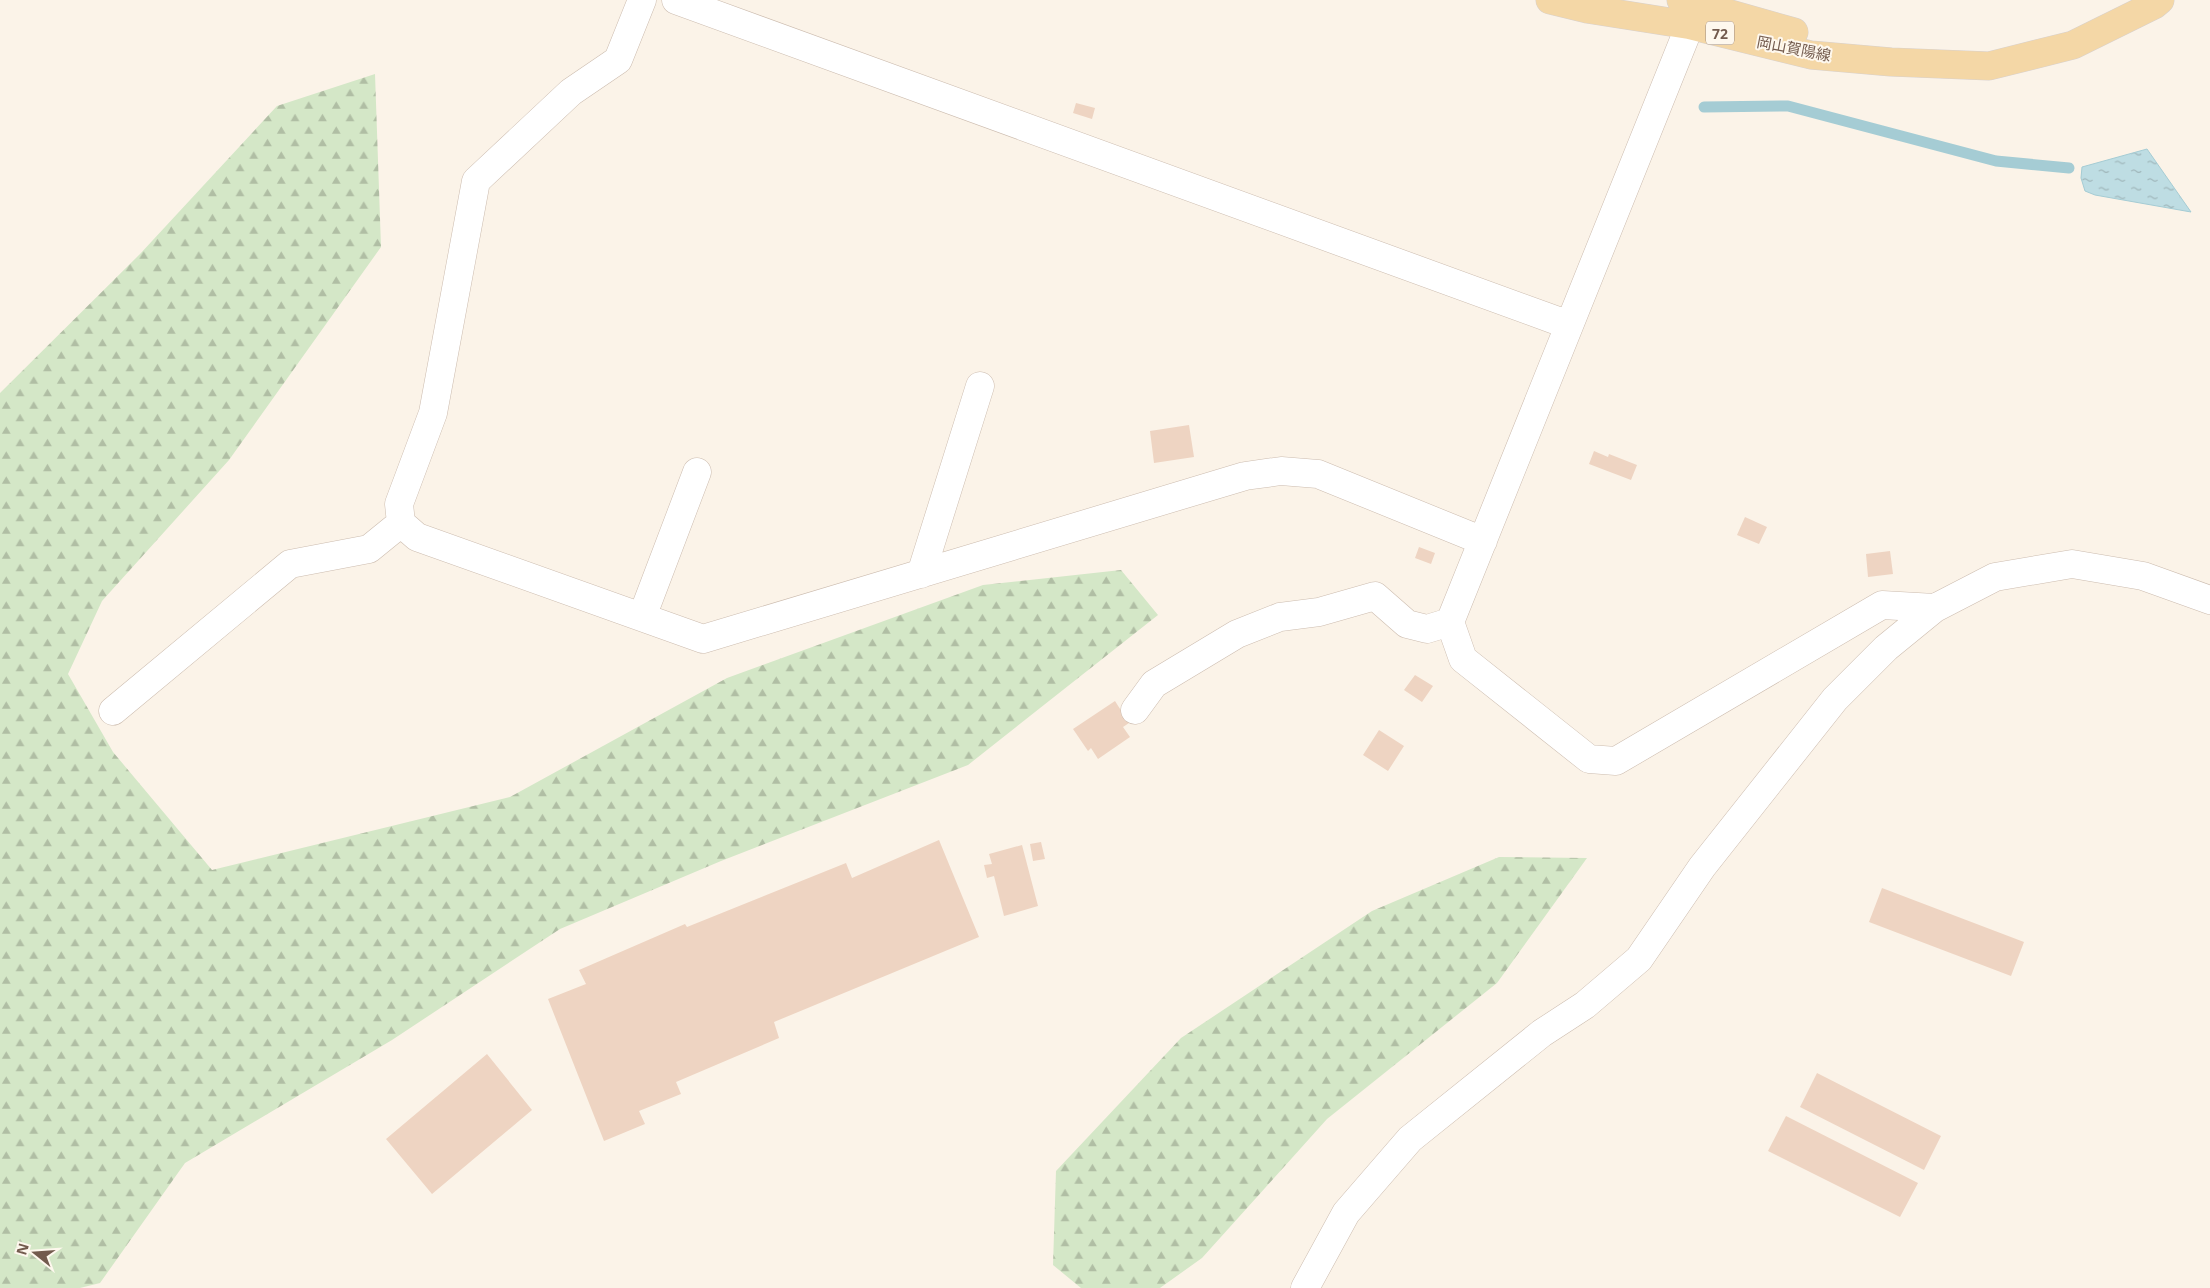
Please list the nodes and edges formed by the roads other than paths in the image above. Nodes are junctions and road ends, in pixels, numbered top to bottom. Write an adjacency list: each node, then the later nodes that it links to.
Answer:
1 (642, 0): 9 (street)
2 (676, 0): 6 (street)
3 (1550, 0): 5 (main road, 岡山賀陽線 / 72)
4 (2160, 0): 5 (main road, 岡山賀陽線 / 72)
5 (1689, 10): 6 (street)
6 (1569, 325): 10 (street)
7 (980, 386): 11 (street)
8 (697, 472): 14 (street)
9 (401, 523): 14 (street); 17 (street)
10 (1483, 540): 11 (street); 15 (street)
11 (921, 574): 14 (street)
12 (2210, 600): 13 (street)
13 (1935, 608): 15 (street); 18 (street)
14 (642, 617)
15 (1450, 622): 16 (street)
16 (1135, 710)
17 (112, 711)
18 (1305, 1288)

